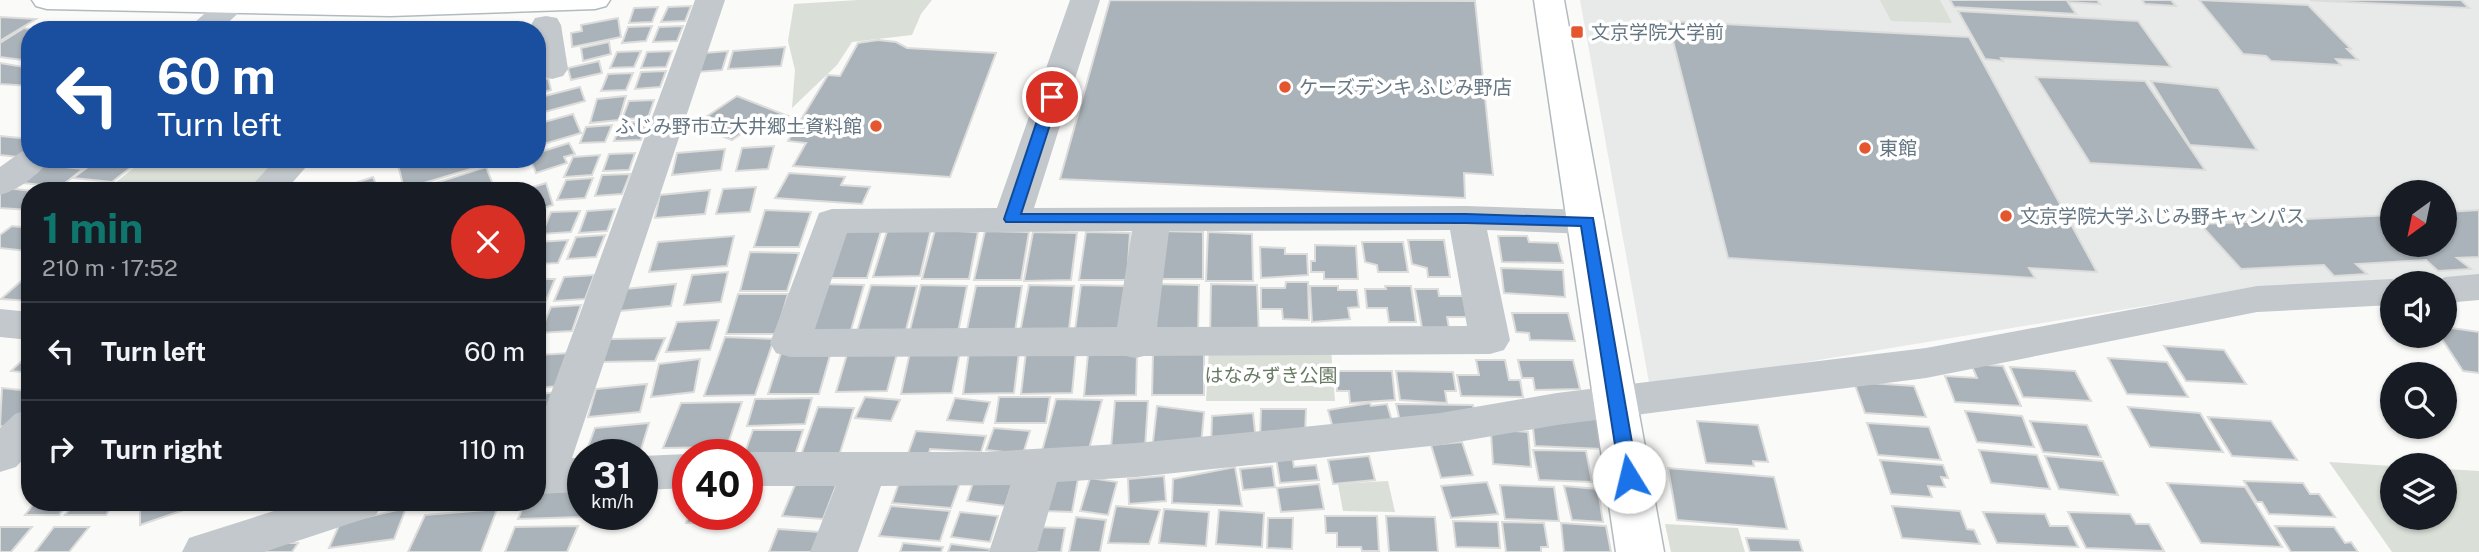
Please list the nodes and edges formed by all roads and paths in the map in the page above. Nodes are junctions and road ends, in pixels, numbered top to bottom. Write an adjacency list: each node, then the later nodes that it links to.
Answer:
1 (47, 0): 6 (street)
2 (595, 0): 8 (street)
3 (710, 0): 31 (street)
4 (1085, 0): 16 (street)
5 (1549, 0): 18 (street)
6 (121, 1): 7 (street)
7 (231, 6): 8 (street); 9 (street)
8 (548, 19): 10 (street)
9 (212, 21)
10 (552, 69)
11 (21, 168): 14 (street)
12 (287, 168): 13 (street)
13 (274, 182)
14 (0, 184)
15 (1466, 218): 17 (street); 18 (street); 24 (street)
16 (1012, 219): 17 (street); 24 (street)
17 (1152, 220): 24 (street)
18 (1588, 222): 25 (street)
19 (2479, 288): 20 (street)
20 (2457, 289)
21 (2380, 293): 25 (street)
22 (0, 323): 23 (street)
23 (21, 325)
24 (1135, 344)
25 (1618, 402): 28 (street); 36 (street)
26 (21, 434): 27 (street)
27 (0, 455)
28 (1039, 466): 30 (street); 35 (street)
29 (763, 469): 30 (street)
30 (865, 469): 34 (street)
31 (554, 476)
32 (331, 511): 33 (street)
33 (206, 552)
34 (834, 552)
35 (1013, 552)
36 (1640, 552)

